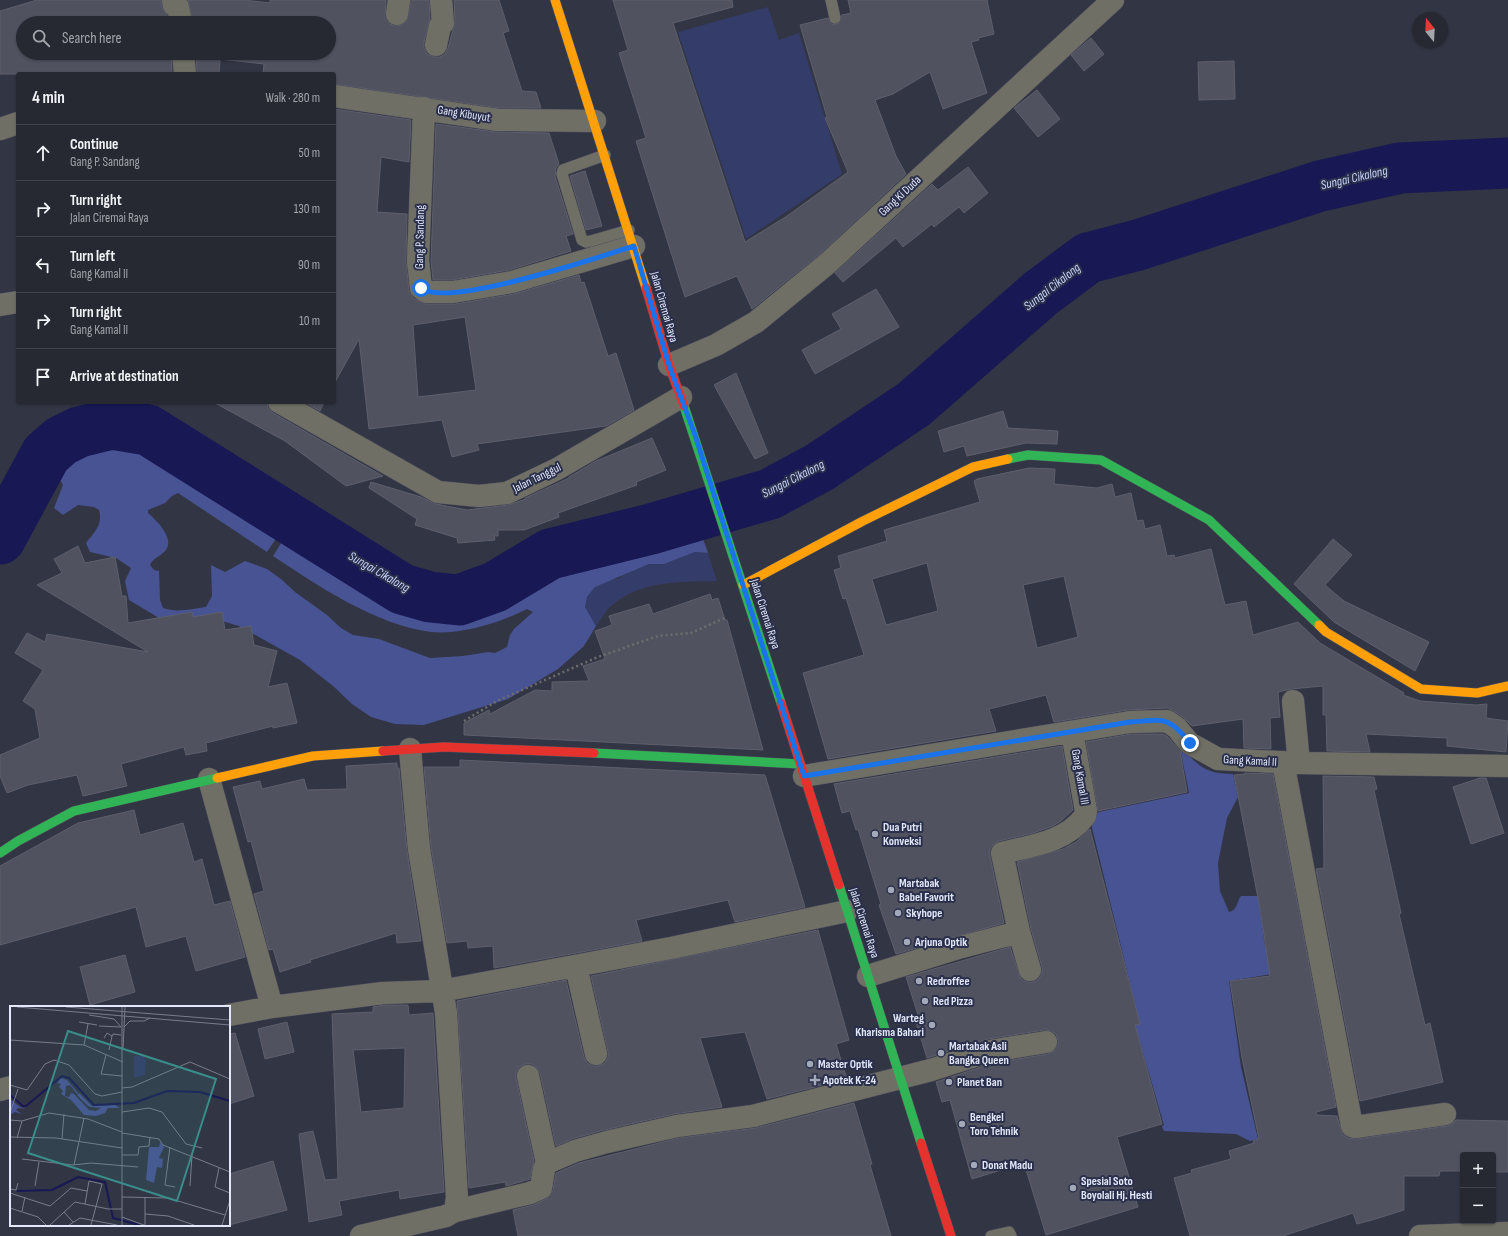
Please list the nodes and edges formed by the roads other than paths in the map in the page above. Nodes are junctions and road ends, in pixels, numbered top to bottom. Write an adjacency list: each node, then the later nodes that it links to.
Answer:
1 (173, 0): 6 (street)
2 (441, 0): 8 (street)
3 (555, 0): 13 (street, Jalan Ciremai Raya)
4 (831, 0): 7 (lane)
5 (1113, 0): 20 (street, Gang Ki Duda)
6 (180, 16)
7 (835, 18)
8 (436, 45)
9 (183, 60): 10 (street)
10 (184, 72)
11 (336, 96): 12 (street, Gang Kibuyut)
12 (424, 108): 13 (street, Gang Kibuyut); 17 (street, Gang P. Sandang)
13 (595, 121): 16 (street, Jalan Ciremai Raya)
14 (16, 124): 15 (street)
15 (0, 129)
16 (605, 155): 17 (street, Jalan Ciremai Raya); 17 (lane)
17 (632, 238): 20 (street, Jalan Ciremai Raya)
18 (16, 302): 19 (street)
19 (0, 305)
20 (669, 365): 21 (street, Jalan Ciremai Raya)
21 (681, 397): 22 (street, Jalan Tanggul); 23 (street, Jalan Ciremai Raya)
22 (283, 404)
23 (743, 585): 24 (street); 30 (street, Jalan Ciremai Raya)
24 (1508, 686)
25 (1293, 702): 28 (street)
26 (1072, 732): 28 (street, Gang Kamal II); 30 (street, Gang Kamal II); 34 (street, Gang Kamal III)
27 (410, 749): 30 (street); 31 (street); 38 (street)
28 (1291, 763): 29 (street, Gang Kamal II); 47 (street)
29 (1508, 766)
30 (802, 770): 33 (street, Jalan Ciremai Raya)
31 (209, 779): 32 (street); 39 (street)
32 (0, 853)
33 (847, 910): 35 (street); 37 (street, Jalan Ciremai Raya)
34 (1019, 932): 36 (street, Gang Kamal III); 37 (street)
35 (576, 966): 38 (street); 42 (street)
36 (1030, 970)
37 (868, 976): 44 (street, Jalan Ciremai Raya)
38 (441, 991): 39 (street); 49 (street)
39 (272, 1007): 40 (street)
40 (230, 1016)
41 (1046, 1042): 44 (street)
42 (596, 1054)
43 (528, 1076): 48 (street)
44 (900, 1077): 48 (street); 52 (street, Jalan Ciremai Raya)
45 (10, 1087): 46 (street)
46 (0, 1090)
47 (1445, 1114)
48 (547, 1163): 49 (street)
49 (455, 1211): 51 (street)
50 (1508, 1233): 55 (street)
51 (361, 1236)
52 (951, 1236)
53 (992, 1236): 54 (lane)
54 (1011, 1236)
55 (1420, 1236)

